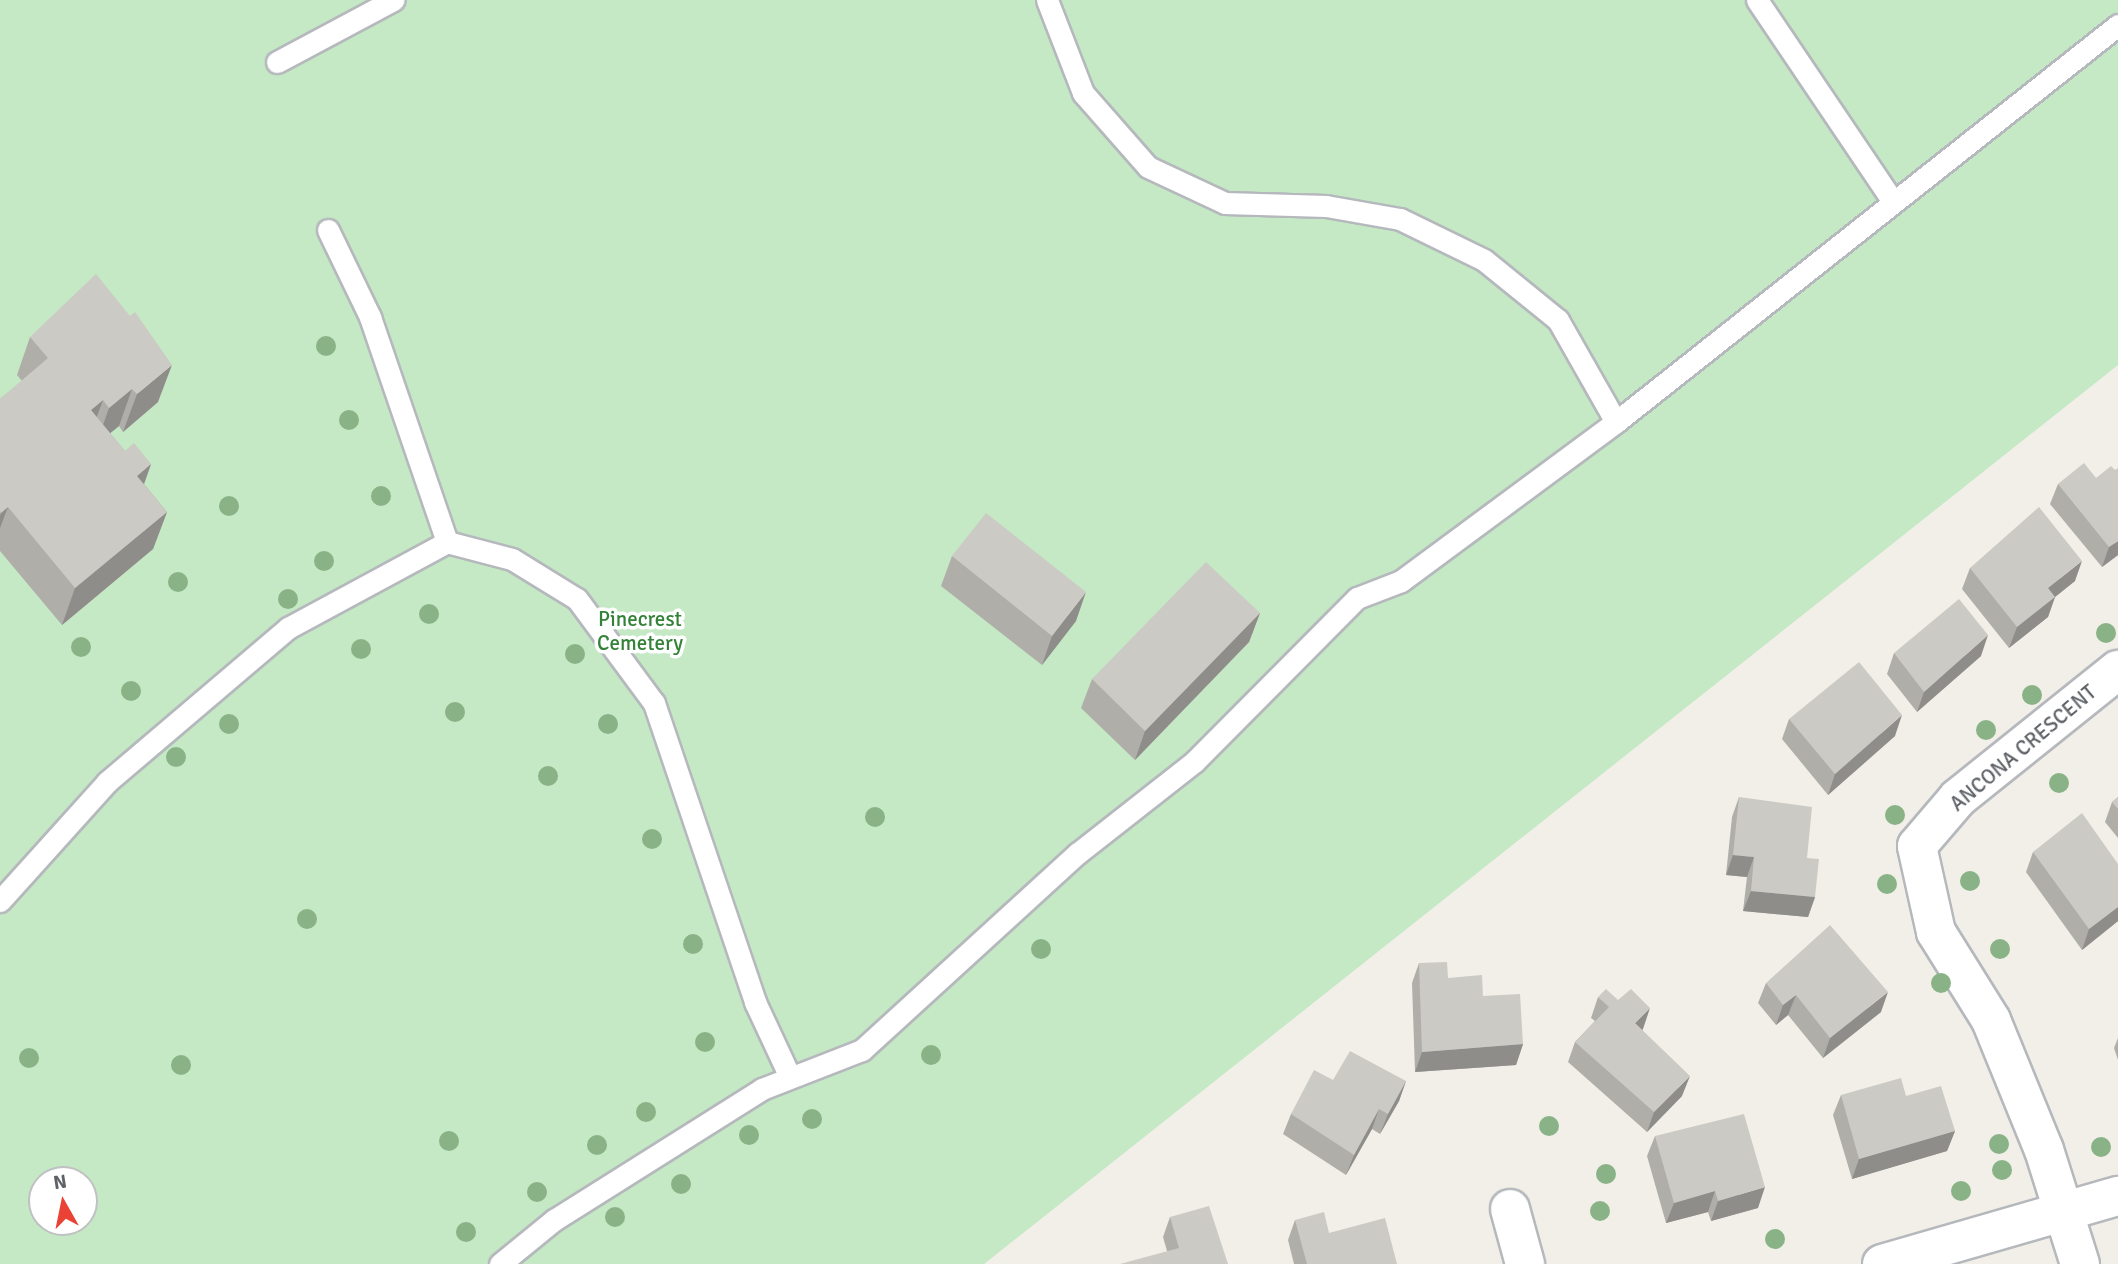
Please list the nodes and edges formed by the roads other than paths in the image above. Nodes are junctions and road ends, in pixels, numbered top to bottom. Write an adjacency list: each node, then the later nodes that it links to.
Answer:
1 (393, 0): 5 (lane)
2 (1047, 0): 8 (lane)
3 (1758, 0): 6 (lane)
4 (2118, 25): 6 (lane)
5 (276, 62)
6 (1891, 199): 8 (lane)
7 (328, 230): 9 (lane)
8 (1616, 422): 12 (lane)
9 (447, 542): 11 (lane); 12 (lane)
10 (2118, 670): 15 (street, ANCONA CRESCENT)
11 (0, 901)
12 (790, 1077): 16 (lane)
13 (2118, 1196): 15 (street)
14 (1510, 1209): 17 (street)
15 (2064, 1212): 18 (street); 19 (street)
16 (500, 1264)
17 (1525, 1264)
18 (1882, 1264)
19 (2080, 1264)

